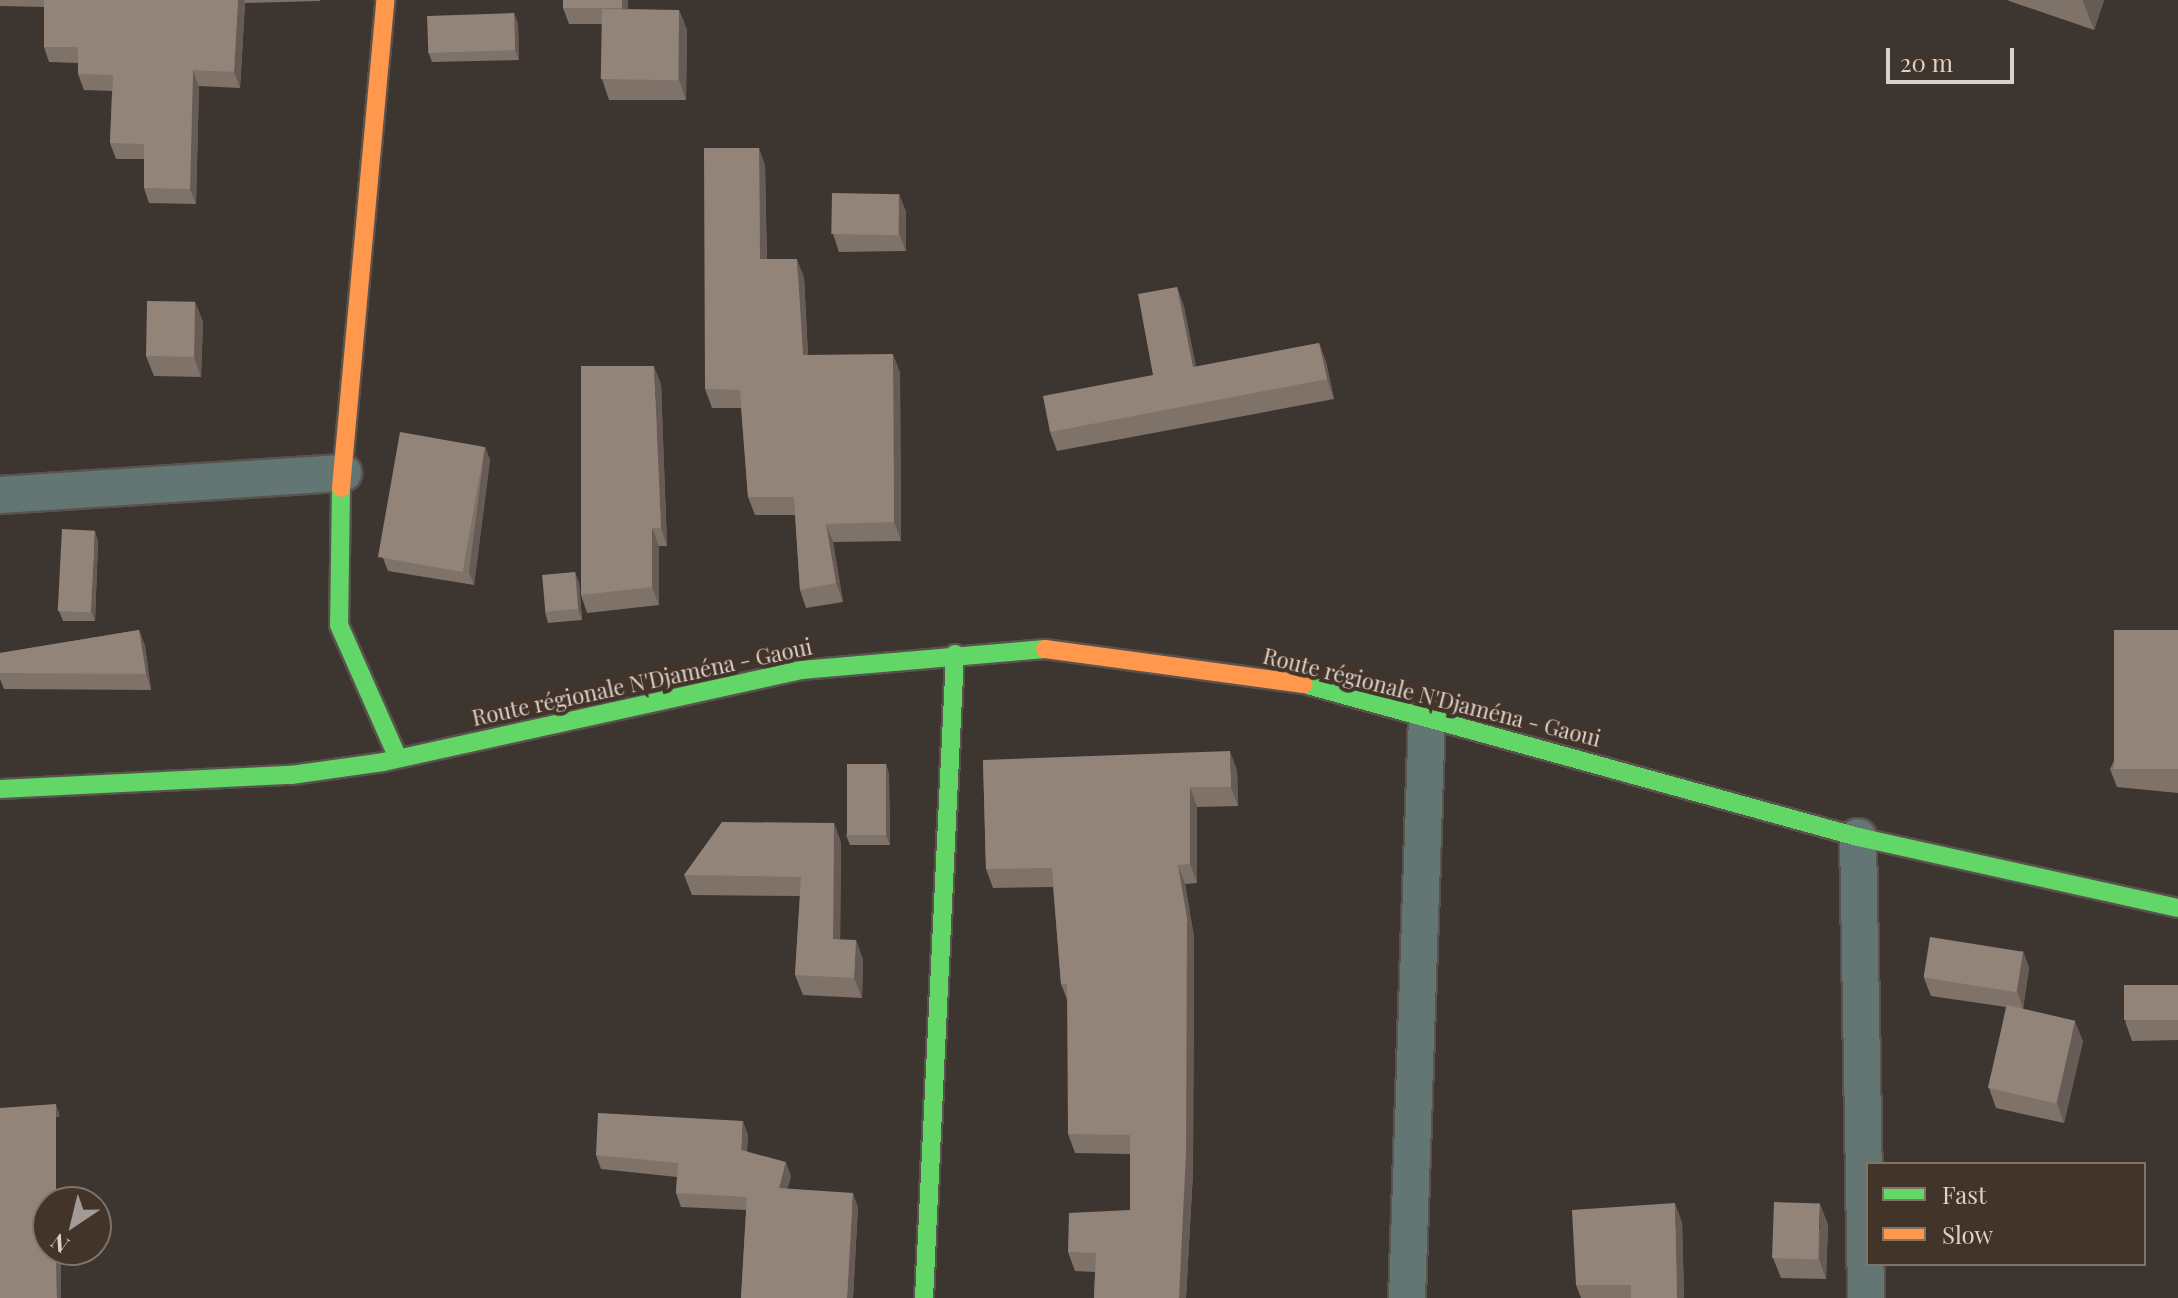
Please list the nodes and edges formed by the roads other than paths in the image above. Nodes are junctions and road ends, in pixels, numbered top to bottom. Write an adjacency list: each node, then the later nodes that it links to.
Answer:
1 (385, 0): 2 (street)
2 (343, 473): 3 (street); 6 (street)
3 (0, 495)
4 (955, 654): 5 (street, Route régionale N'Djaména - Gaoui); 6 (street, Route régionale N'Djaména - Gaoui); 10 (street)
5 (1427, 716): 8 (street, Route régionale N'Djaména - Gaoui); 11 (street)
6 (390, 760): 7 (street, Route régionale N'Djaména - Gaoui)
7 (0, 789)
8 (1858, 837): 9 (street, Route régionale N'Djaména - Gaoui); 12 (street)
9 (2178, 908)
10 (924, 1298)
11 (1407, 1298)
12 (1866, 1298)

